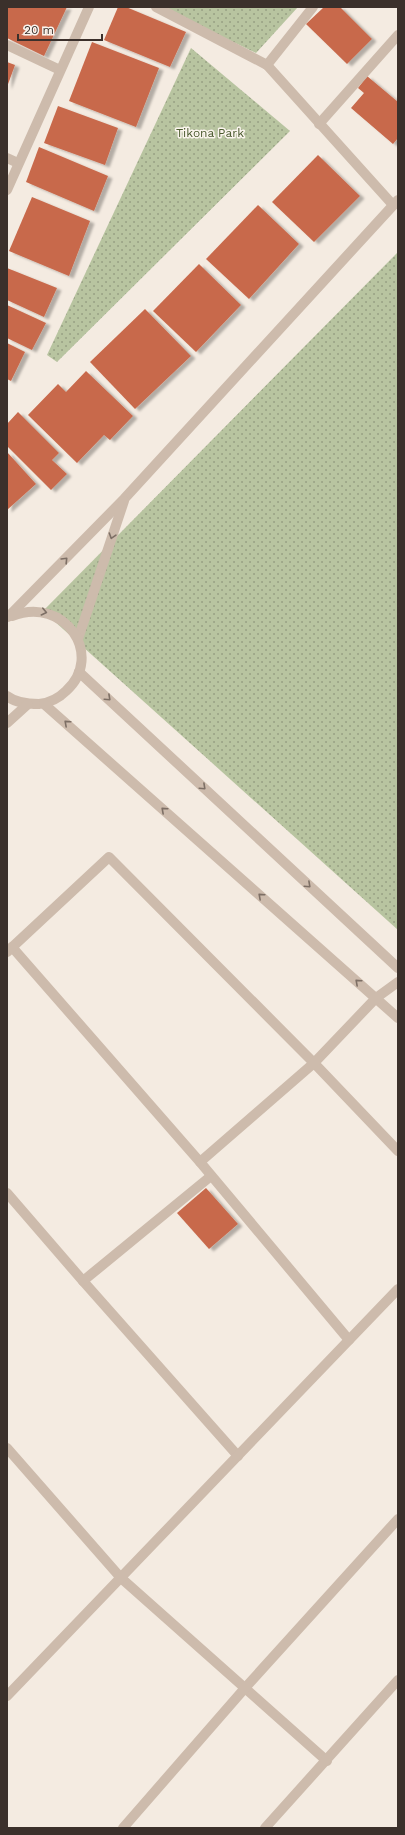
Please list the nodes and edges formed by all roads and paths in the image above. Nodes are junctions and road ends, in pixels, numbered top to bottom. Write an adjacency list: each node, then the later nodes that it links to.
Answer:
1 (89, 7): 7 (street)
2 (156, 7): 6 (street)
3 (313, 7): 6 (street)
4 (398, 35): 8 (street)
5 (7, 46): 7 (street)
6 (267, 65): 8 (street)
7 (60, 70): 10 (street)
8 (319, 124): 12 (street)
9 (7, 158): 10 (street)
10 (18, 163): 11 (street)
11 (7, 190)
12 (395, 202): 13 (street)
13 (124, 499): 14 (street, one-way to 13); 15 (street, one-way to 15)
14 (8, 618): 15 (street, one-way to 15)
15 (78, 639): 16 (street)
16 (79, 672): 19 (street); 22 (street, one-way to 22)
17 (7, 696): 18 (street)
18 (28, 704): 19 (street); 20 (street)
19 (44, 704): 24 (street, one-way to 19)
20 (7, 724)
21 (10, 949): 26 (street); 28 (street)
22 (398, 968)
23 (398, 982): 24 (street)
24 (376, 998): 25 (street); 26 (street)
25 (398, 1018)
26 (314, 1063): 27 (street); 28 (street)
27 (398, 1151)
28 (200, 1162): 29 (street)
29 (211, 1176): 31 (street); 33 (street)
30 (7, 1193): 31 (street)
31 (83, 1281): 35 (street)
32 (398, 1288): 33 (street)
33 (349, 1340): 35 (street)
34 (7, 1448): 37 (street)
35 (238, 1456): 37 (street)
36 (398, 1519): 39 (street)
37 (121, 1578): 39 (street); 40 (street)
38 (398, 1680): 41 (street)
39 (245, 1688): 41 (street); 42 (street)
40 (7, 1696)
41 (327, 1760): 43 (street)
42 (122, 1828)
43 (265, 1828)

